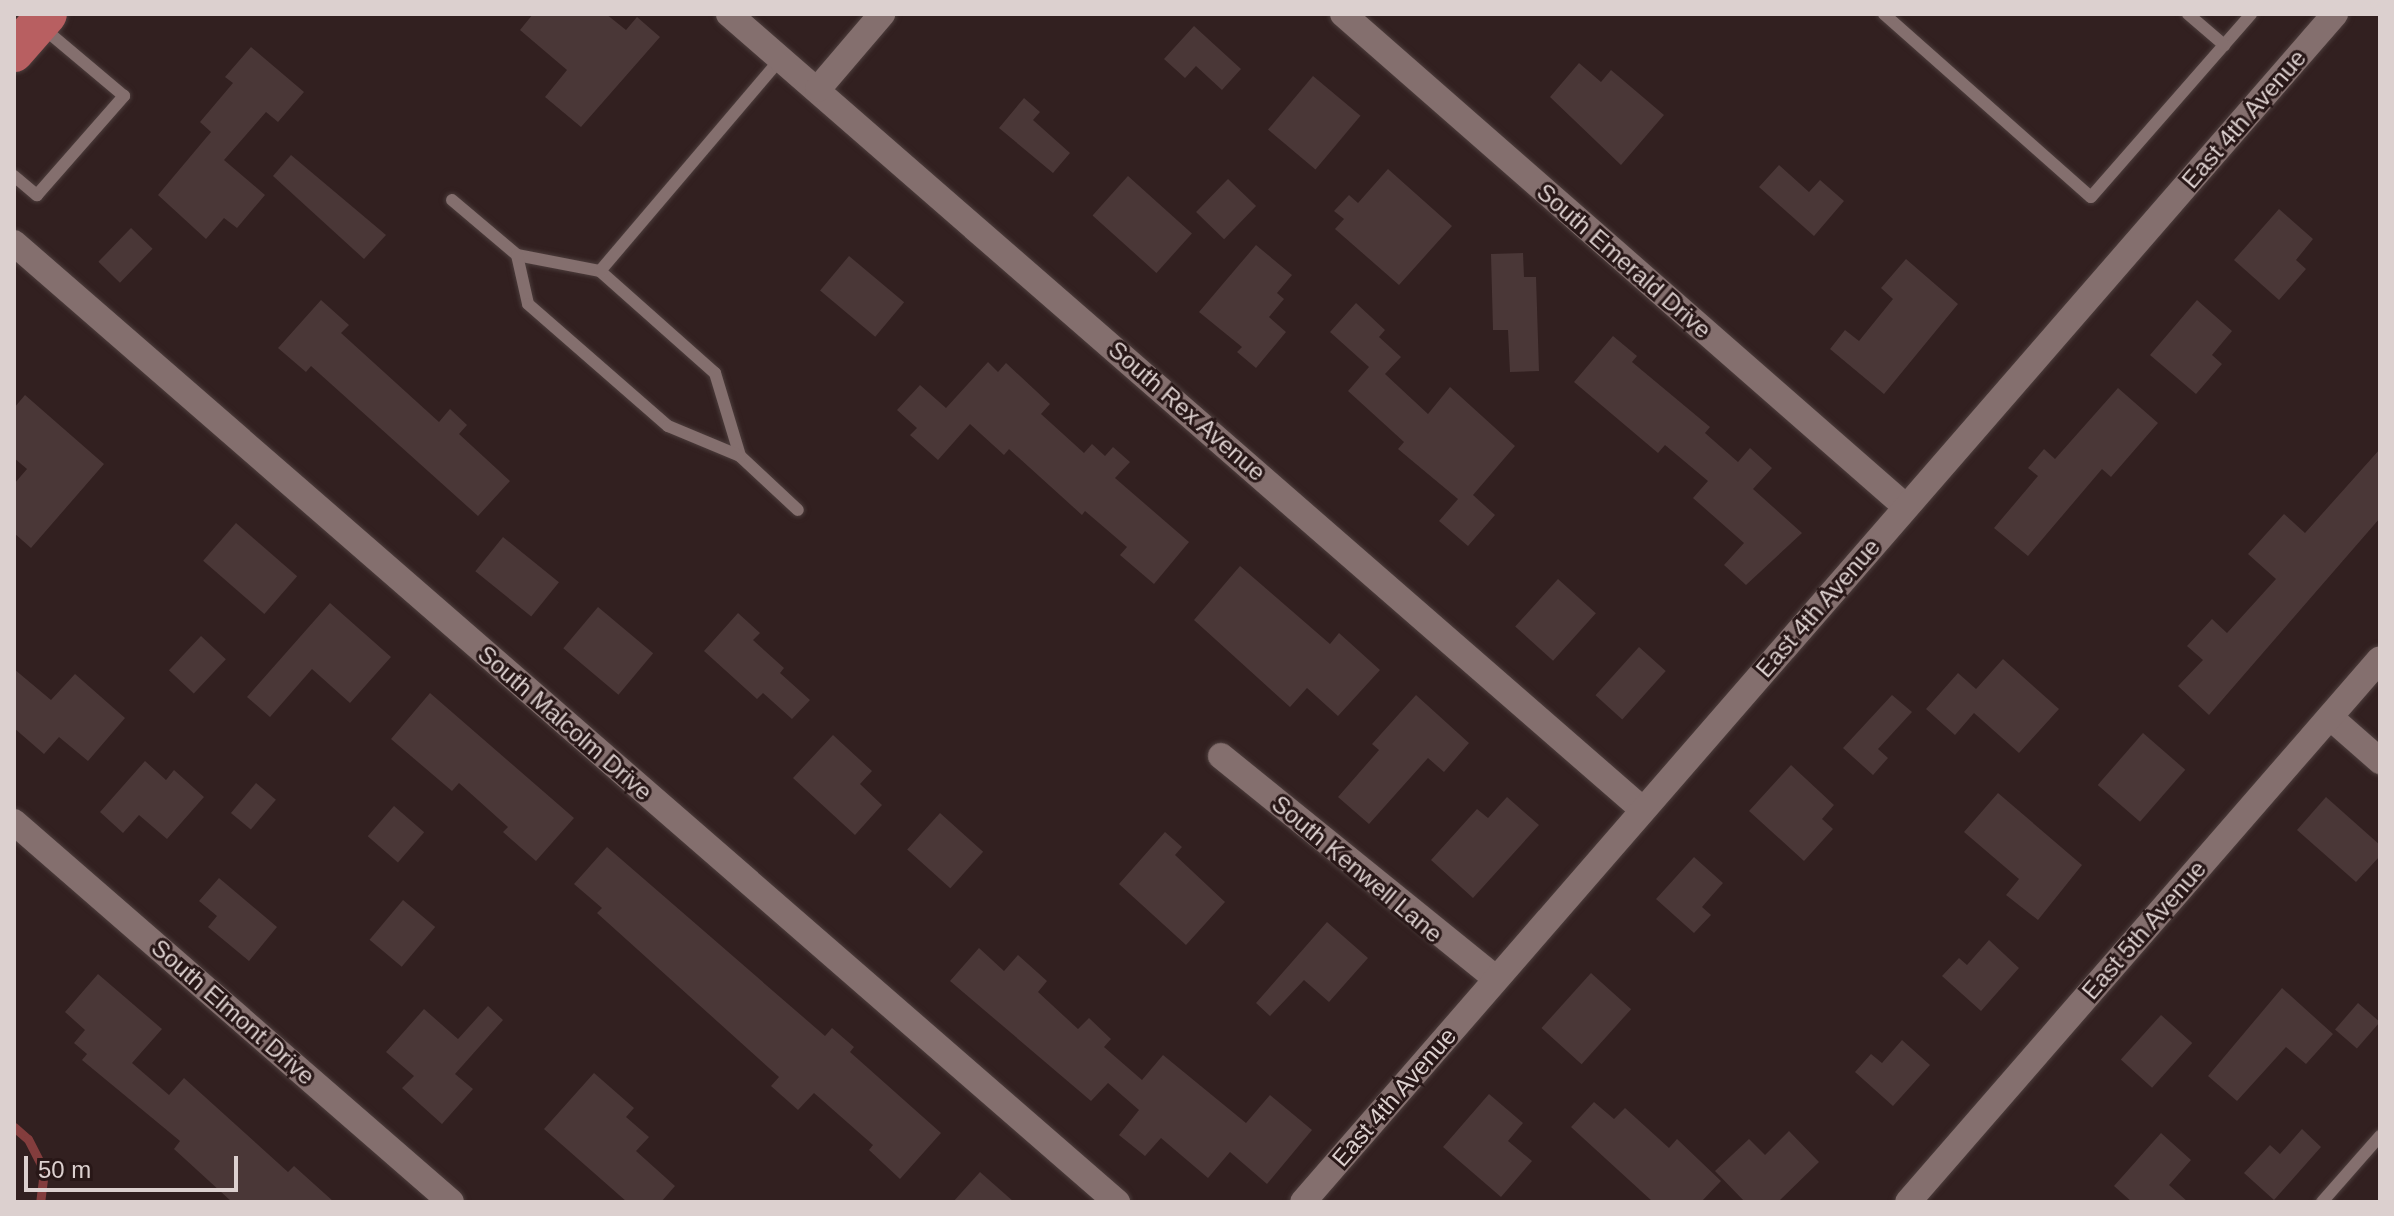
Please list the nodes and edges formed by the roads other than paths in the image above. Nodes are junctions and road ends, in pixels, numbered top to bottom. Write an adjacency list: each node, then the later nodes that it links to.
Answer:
1 (729, 14): 10 (street, South Rex Avenue)
2 (882, 14): 11 (street)
3 (1343, 14): 18 (street, South Emerald Drive)
4 (1884, 14): 9 (lane)
5 (2188, 14): 9 (lane)
6 (2251, 14): 9 (lane)
7 (2335, 14): 18 (street, East 4th Avenue)
8 (33, 30): 12 (lane)
9 (2224, 45)
10 (781, 58): 11 (street, South Rex Avenue); 16 (lane)
11 (818, 89): 24 (street, South Rex Avenue)
12 (14, 178)
13 (452, 200): 15 (lane)
14 (14, 243): 29 (street, South Malcolm Drive)
15 (517, 255): 16 (lane); 17 (lane)
16 (600, 271): 17 (lane)
17 (740, 456): 19 (lane)
18 (1906, 507): 24 (street, East 4th Avenue)
19 (798, 510)
20 (2380, 659): 21 (street, East 5th Avenue)
21 (2330, 717): 23 (street); 31 (street, East 5th Avenue)
22 (1221, 756): 26 (street, South Kenwell Lane)
23 (2380, 761)
24 (1642, 809): 26 (street, East 4th Avenue)
25 (14, 822): 28 (street, South Elmont Drive)
26 (1496, 979): 30 (street, East 4th Avenue)
27 (2380, 1136): 32 (lane)
28 (451, 1202)
29 (1117, 1202)
30 (1303, 1202)
31 (1908, 1202)
32 (2322, 1202)

